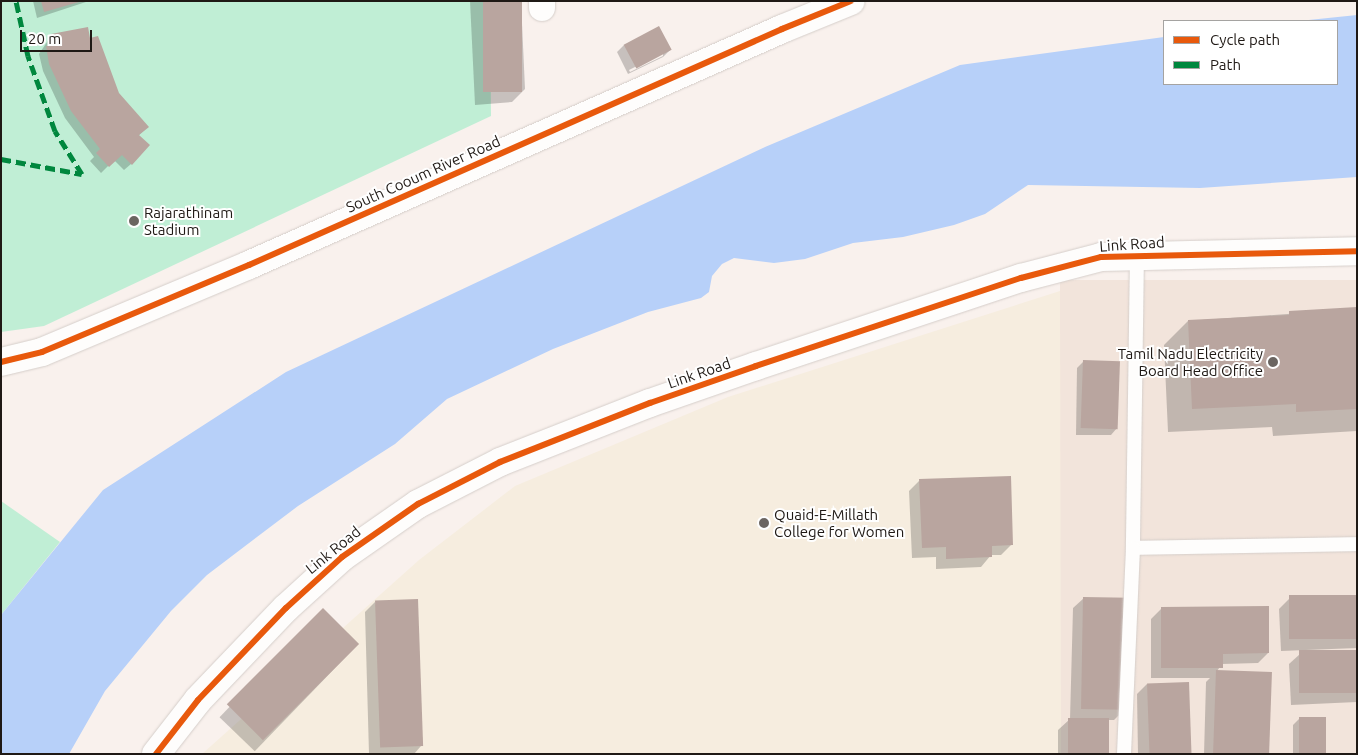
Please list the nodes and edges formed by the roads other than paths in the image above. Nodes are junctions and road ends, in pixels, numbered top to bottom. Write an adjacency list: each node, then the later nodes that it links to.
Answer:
1 (851, 1): 4 (street, South Cooum River Road)
2 (1357, 251): 3 (street, Link Road)
3 (1138, 254): 6 (lane); 7 (street, Link Road)
4 (1, 362)
5 (1357, 544): 6 (lane)
6 (1133, 548): 8 (lane)
7 (156, 754)
8 (1124, 754)

